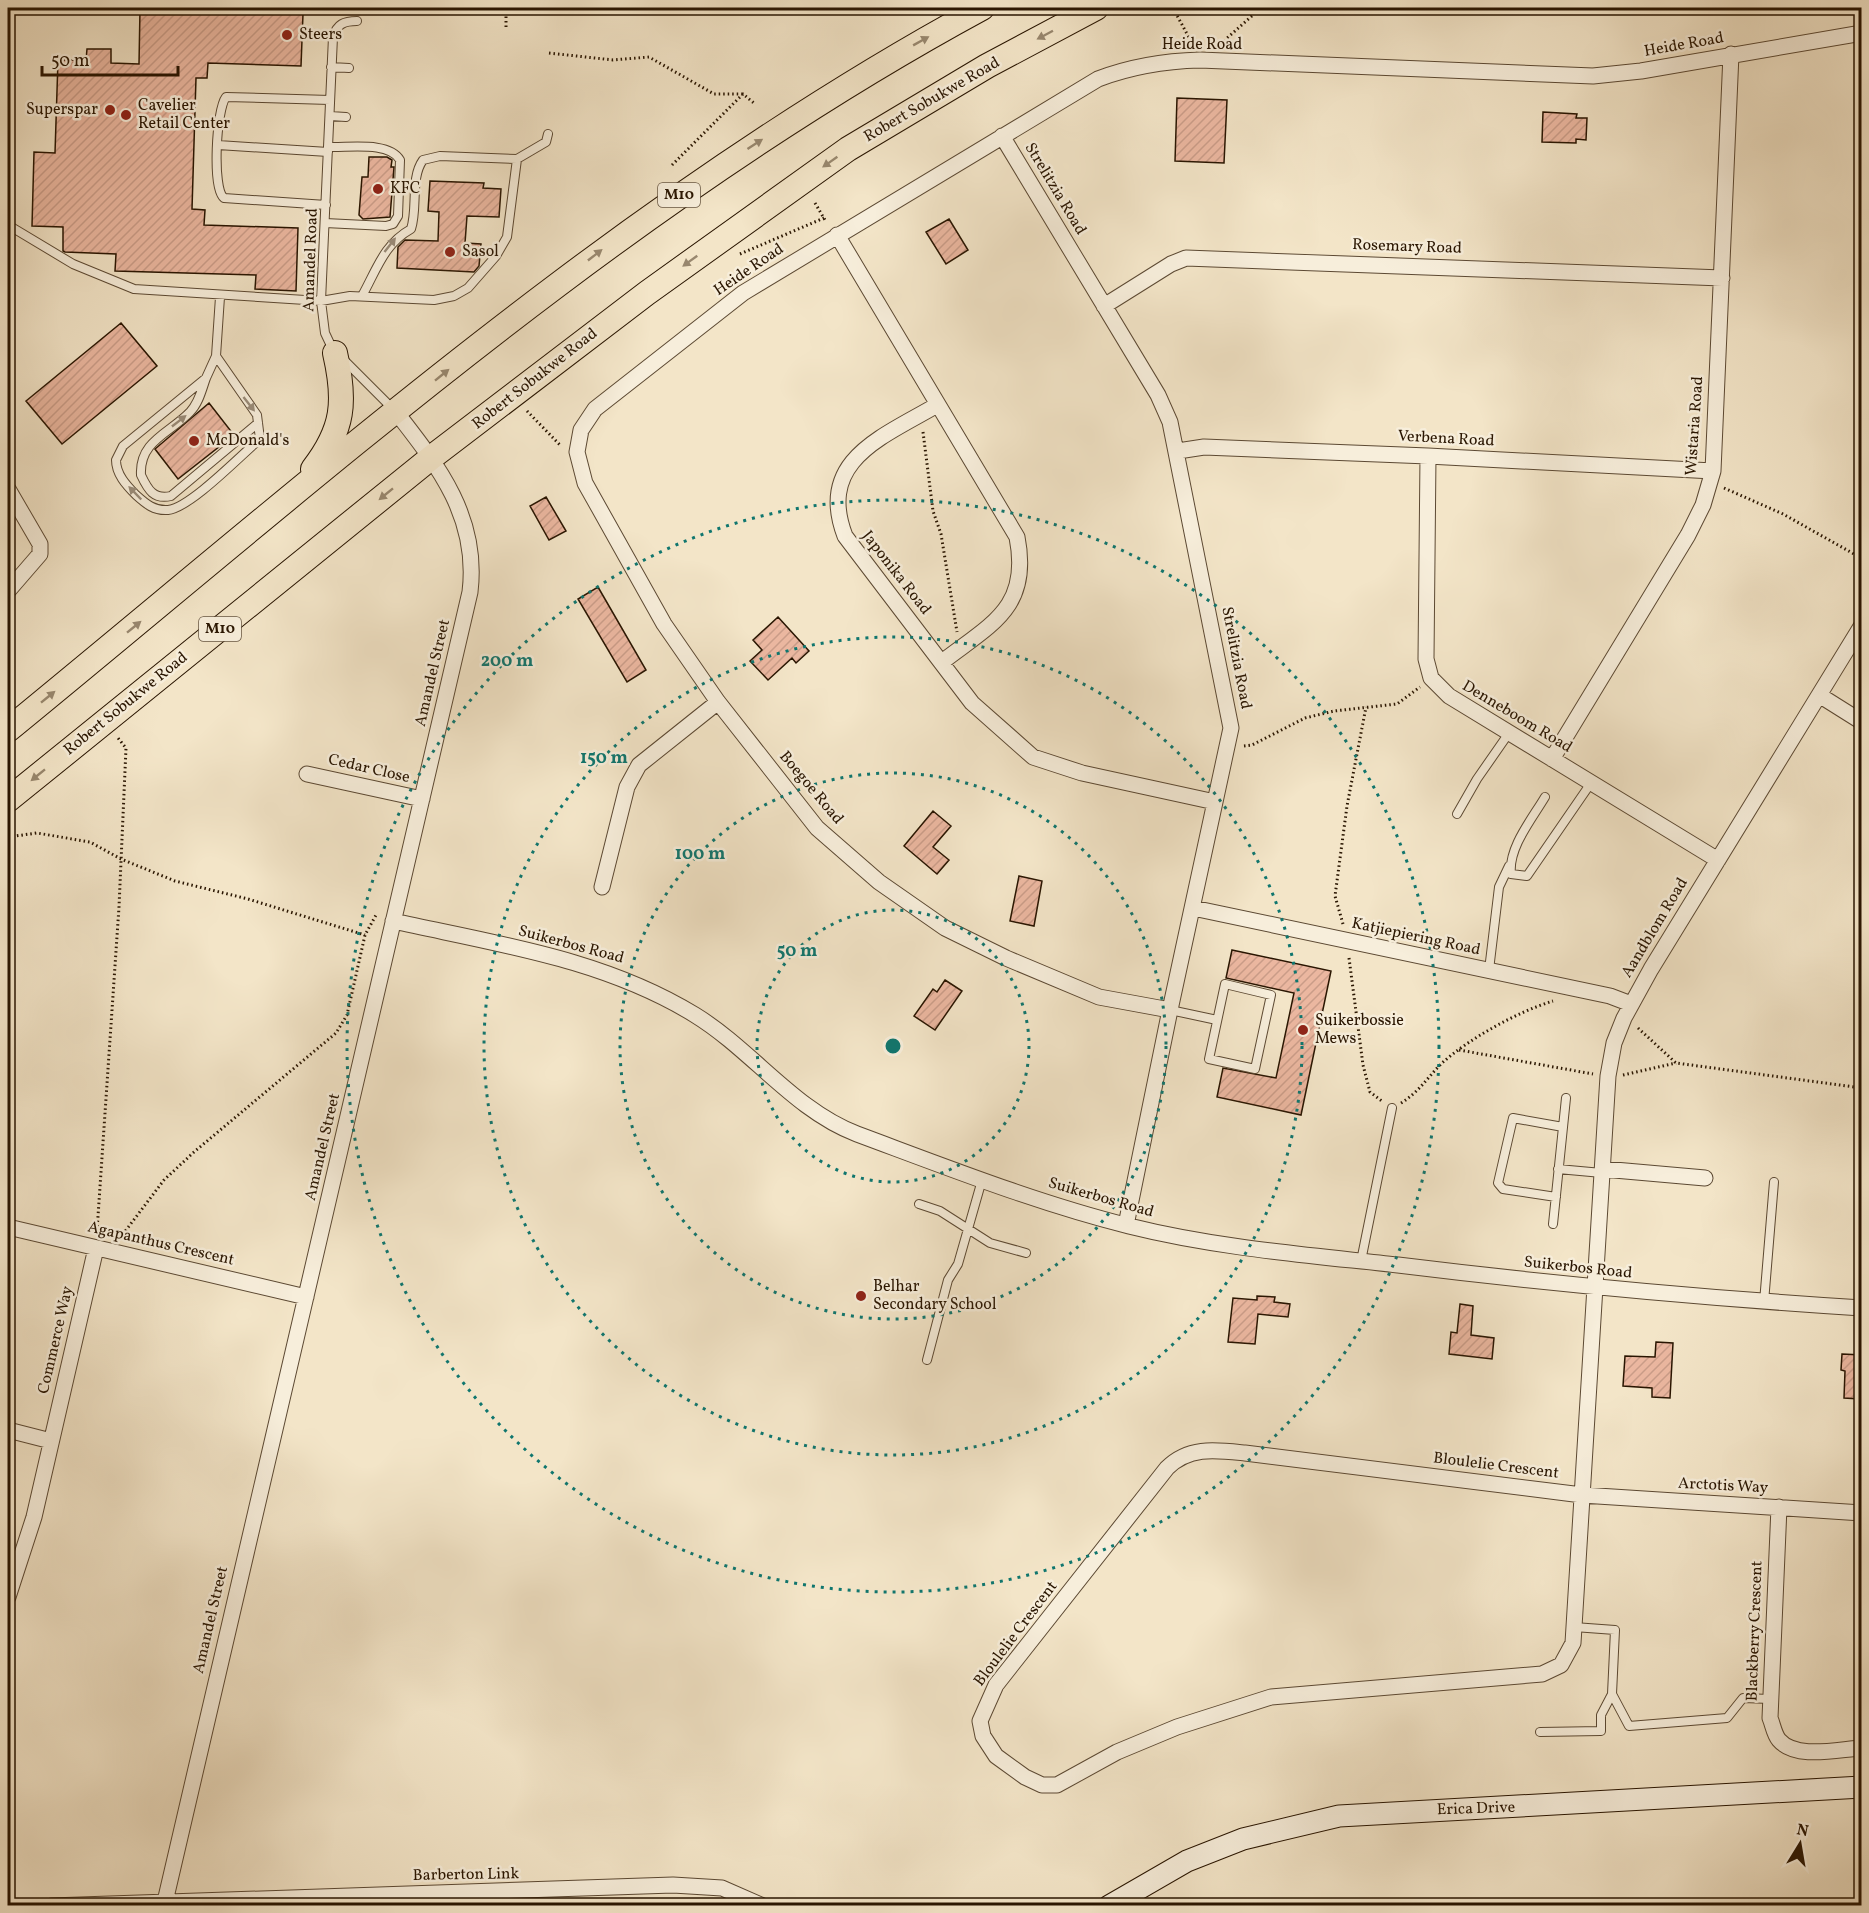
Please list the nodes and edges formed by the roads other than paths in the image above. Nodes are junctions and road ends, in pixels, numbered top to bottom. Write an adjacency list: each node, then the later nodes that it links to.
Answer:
1 (982, 8): 29 (main road, M10, one-way to 1)
2 (1096, 8): 34 (main road, Robert Sobukwe Road / M10, one-way to 34)
3 (357, 21): 6 (lane, Amandel Road)
4 (1862, 33): 5 (street, Heide Road)
5 (1731, 54): 12 (street, Heide Road); 20 (street, Wistaria Road)
6 (331, 68): 7 (lane); 8 (lane, Amandel Road)
7 (349, 68)
8 (330, 100): 9 (lane, Amandel Road); 13 (lane)
9 (330, 116): 10 (lane); 14 (lane, Amandel Road)
10 (346, 117)
11 (548, 134): 15 (lane)
12 (1002, 136): 19 (street, Heide Road); 24 (street, Strelitzia Road)
13 (218, 145): 14 (lane); 16 (lane)
14 (329, 150): 16 (lane, Amandel Road); 17 (lane)
15 (517, 159): 21 (lane, one-way to 15); 21 (lane)
16 (326, 205): 17 (lane, Amandel Road)
17 (325, 223): 23 (lane, Amandel Road)
18 (8, 225): 22 (lane)
19 (837, 235): 28 (street); 31 (street, Heide Road)
20 (1722, 278): 24 (street, Rosemary Road); 35 (street, Wistaria Road)
21 (362, 296): 23 (lane)
22 (220, 297): 23 (lane); 26 (lane)
23 (321, 302): 25 (lane, Amandel Road)
24 (1104, 306): 32 (street, Strelitzia Road)
25 (335, 353): 29 (lane, Amandel Road); 37 (main road)
26 (216, 356): 27 (lane); 30 (lane, one-way to 30)
27 (206, 378): 30 (lane, one-way to 27); 30 (lane, one-way to 27)
28 (937, 405): 40 (street); 40 (street, Japonika Road)
29 (396, 412): 34 (street, Amandel Street); 37 (main road, M10)
30 (258, 423)
31 (581, 430): 42 (street, Boegoe Road)
32 (1178, 451): 33 (street, Verbena Road); 52 (street, Strelitzia Road)
33 (1428, 456): 35 (street, Verbena Road); 45 (street, Denneboom Road)
34 (432, 457): 50 (street, Amandel Street); 51 (main road, Robert Sobukwe Road / M10, one-way to 51)
35 (1712, 477): 46 (street, Wistaria Road)
36 (8, 489): 38 (street)
37 (292, 497): 44 (main road, M10, one-way to 37)
38 (8, 591)
39 (1862, 625): 41 (street, Aandblom Road)
40 (942, 662): 52 (street, Japonika Road)
41 (1819, 695): 43 (street); 54 (street, Aandblom Road)
42 (718, 702): 56 (street); 61 (street, Boegoe Road)
43 (1862, 722)
44 (8, 730)
45 (1509, 733): 46 (street, Denneboom Road); 53 (lane)
46 (1552, 759): 48 (street, Denneboom Road)
47 (308, 774): 50 (street, Cedar Close)
48 (1591, 783): 54 (street, Denneboom Road); 55 (lane)
49 (1545, 797): 55 (lane)
50 (422, 799): 58 (street, Amandel Street)
51 (8, 800)
52 (1215, 802): 57 (street, Strelitzia Road)
53 (1457, 814)
54 (1718, 860): 60 (street, Aandblom Road)
55 (1510, 865): 59 (lane)
56 (602, 887)
57 (1193, 908): 59 (street, Katjiepiering Road); 61 (street, Strelitzia Road)
58 (393, 921): 69 (street, Suikerbos Road); 81 (street, Amandel Street)
59 (1489, 970): 60 (street, Katjiepiering Road)
60 (1631, 1004): 67 (street, Aandblom Road)
61 (1170, 1010): 62 (lane); 74 (street, Strelitzia Road)
62 (1217, 1020): 62 (lane)
63 (1566, 1098): 65 (lane)
64 (1392, 1108): 79 (lane)
65 (1563, 1127): 66 (lane); 71 (lane)
66 (1558, 1169): 67 (lane); 71 (lane)
67 (1603, 1171): 68 (street); 80 (street, Aandblom Road)
68 (1705, 1178)
69 (983, 1179): 74 (street, Suikerbos Road); 76 (lane)
70 (1774, 1182): 82 (lane)
71 (1556, 1197): 73 (lane)
72 (919, 1204): 76 (lane)
73 (1553, 1224)
74 (1126, 1226): 79 (street, Suikerbos Road)
75 (8, 1227): 77 (street, Agapanthus Crescent)
76 (968, 1227): 78 (lane); 84 (lane)
77 (96, 1248): 81 (street, Agapanthus Crescent); 86 (street, Commerce Way)
78 (1026, 1253)
79 (1361, 1261): 80 (street, Suikerbos Road)
80 (1595, 1288): 82 (street, Suikerbos Road); 87 (street, Bloulelie Crescent)
81 (306, 1297): 100 (street, Amandel Street)
82 (1764, 1302): 83 (street, Suikerbos Road)
83 (1862, 1308)
84 (927, 1360)
85 (8, 1430): 86 (street)
86 (51, 1441): 90 (street, Commerce Way)
87 (1582, 1495): 88 (street, Arctotis Way); 91 (street, Bloulelie Crescent); 91 (street, Bloulelie Crescent)
88 (1779, 1507): 89 (street, Arctotis Way); 93 (street, Blackberry Crescent)
89 (1862, 1513)
90 (8, 1597)
91 (1574, 1627): 92 (lane)
92 (1612, 1694): 93 (lane); 94 (lane)
93 (1770, 1699): 95 (street, Blackberry Crescent)
94 (1540, 1732)
95 (1862, 1748)
96 (1862, 1787): 103 (main road, Erica Drive)
97 (549, 1898): 98 (street, Barberton Link); 102 (street, Barberton Link)
98 (400, 1900): 99 (street, Barberton Link)
99 (232, 1902): 100 (street, Barberton Link)
100 (165, 1903): 101 (street)
101 (51, 1905)
102 (763, 1905)
103 (1109, 1905)

